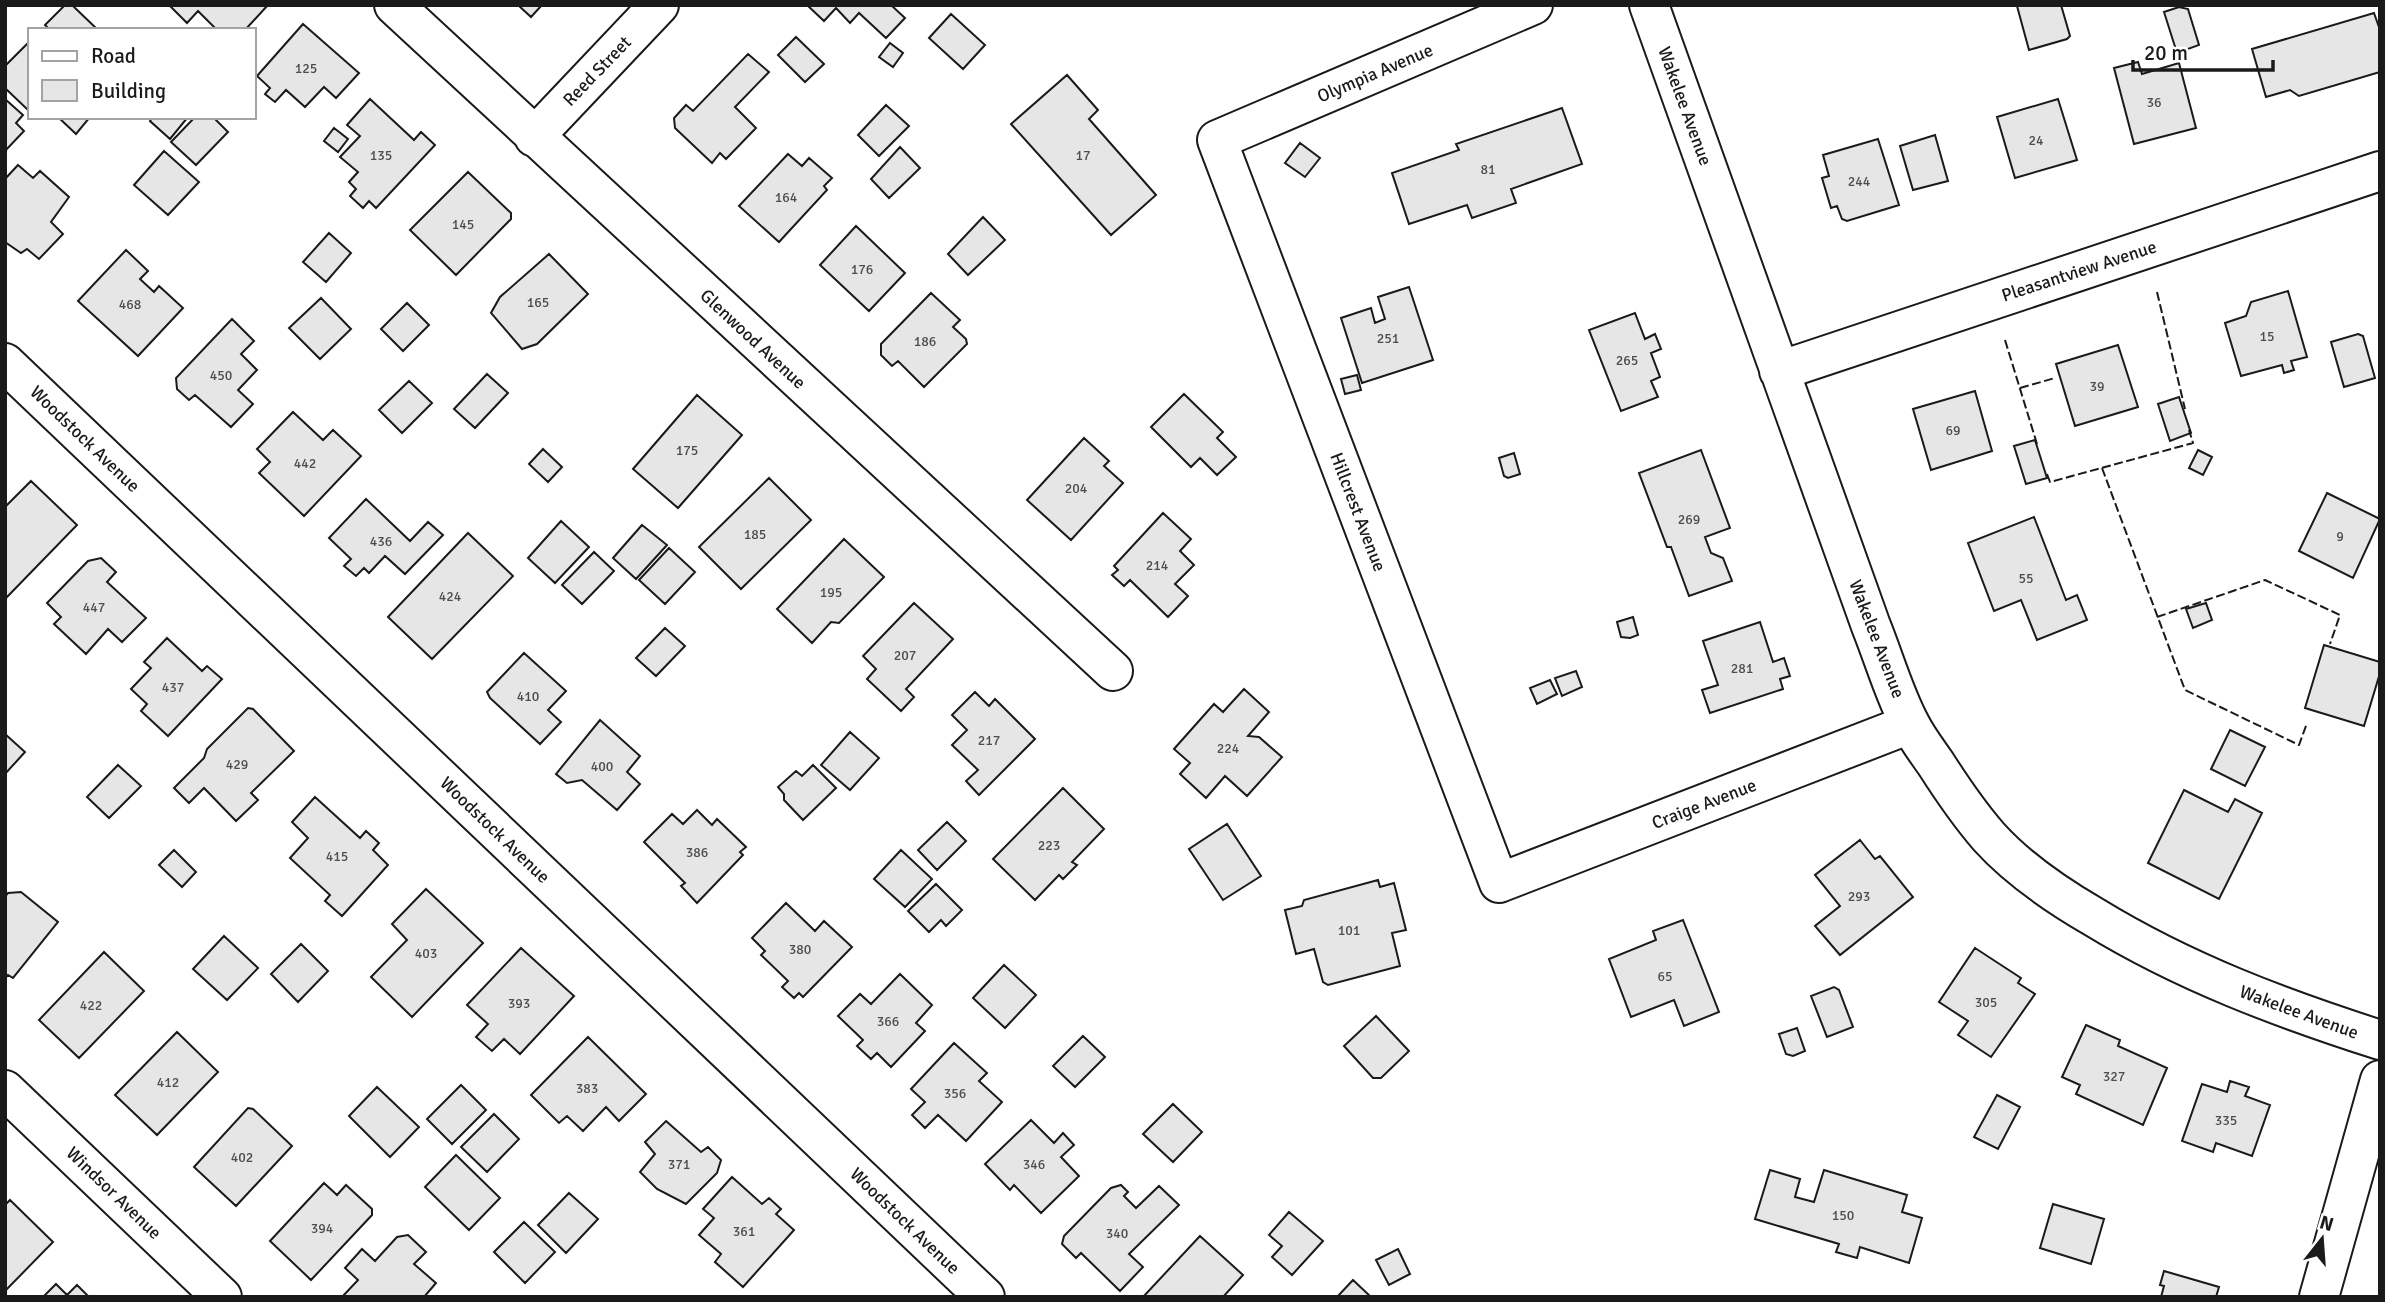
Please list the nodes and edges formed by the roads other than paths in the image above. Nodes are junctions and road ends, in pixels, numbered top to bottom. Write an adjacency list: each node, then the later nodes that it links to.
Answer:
1 (394, 5): 5 (street, Glenwood Avenue)
2 (659, 5): 5 (street, Reed Street)
3 (1533, 5): 6 (street, Olympia Avenue)
4 (1649, 5): 9 (street, Wakelee Avenue)
5 (534, 137): 10 (street, Glenwood Avenue)
6 (1217, 141): 12 (street, Hillcrest Avenue)
7 (2380, 171): 9 (street, Pleasantview Avenue)
8 (5, 363): 17 (street, Woodstock Avenue)
9 (1779, 370): 11 (street, Wakelee Avenue)
10 (1113, 671)
11 (1910, 724): 12 (street, Craige Avenue); 13 (street, Wakelee Avenue)
12 (1499, 883)
13 (2380, 1040)
14 (2380, 1080): 18 (street)
15 (5, 1090): 16 (street, Windsor Avenue)
16 (222, 1297)
17 (985, 1297)
18 (2319, 1297)

